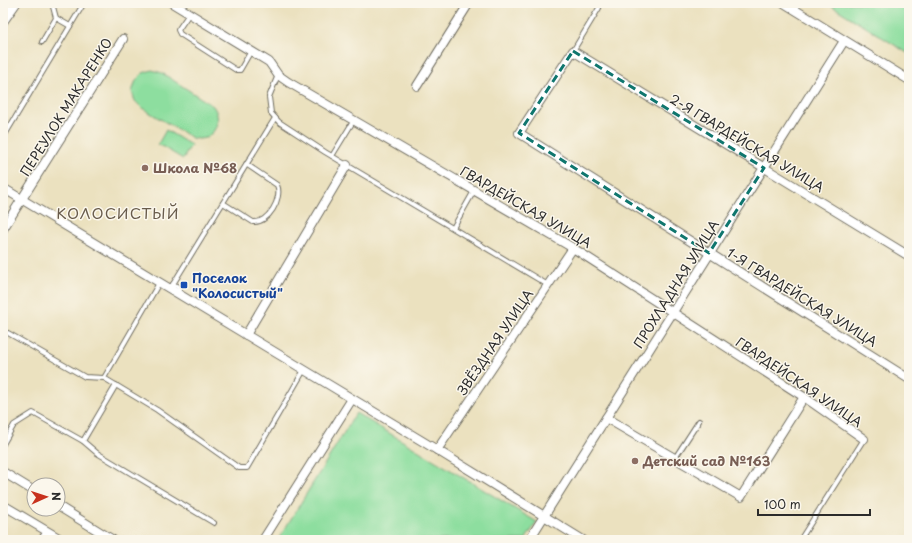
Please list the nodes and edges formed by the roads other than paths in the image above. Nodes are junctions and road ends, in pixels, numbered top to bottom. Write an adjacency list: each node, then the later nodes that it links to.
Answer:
1 (15, 3): 10 (street)
2 (52, 3): 9 (lane)
3 (84, 3): 11 (lane)
4 (172, 3): 8 (street, ГВАРДЕЙСКАЯ УЛИЦА)
5 (469, 3): 19 (street)
6 (784, 3): 13 (street)
7 (599, 8): 15 (lane)
8 (189, 14): 16 (street, ГВАРДЕЙСКАЯ УЛИЦА); 16 (lane)
9 (56, 18): 11 (lane); 14 (lane)
10 (3, 20)
11 (70, 26): 22 (lane)
12 (123, 39): 29 (street, ПЕРЕУЛОК МАКАРЕНКО)
13 (844, 41): 18 (street); 26 (street, ПРОХЛАДНАЯ УЛИЦА)
14 (42, 42)
15 (573, 50): 26 (street, 2-Я ГВАРДЕЙСКАЯ УЛИЦА); 34 (street, 1-Я ГВАРДЕЙСКАЯ УЛИЦА)
16 (251, 51): 17 (street, ГВАРДЕЙСКАЯ УЛИЦА)
17 (278, 75): 20 (lane); 21 (street, ГВАРДЕЙСКАЯ УЛИЦА)
18 (909, 80)
19 (418, 86)
20 (275, 118): 23 (lane); 24 (lane)
21 (354, 120): 23 (lane); 28 (street, ГВАРДЕЙСКАЯ УЛИЦА)
22 (3, 138)
23 (332, 156): 25 (lane)
24 (246, 164): 30 (lane); 30 (lane)
25 (347, 165): 31 (lane); 41 (street)
26 (764, 168): 34 (street, ПРОХЛАДНАЯ УЛИЦА); 35 (street, 2-Я ГВАРДЕЙСКАЯ УЛИЦА)
27 (3, 188): 29 (street)
28 (474, 191): 31 (lane); 33 (street, ГВАРДЕЙСКАЯ УЛИЦА)
29 (22, 200): 32 (street, ПЕРЕУЛОК МАКАРЕНКО); 36 (street)
30 (223, 203): 38 (lane)
31 (453, 228): 37 (lane)
32 (3, 229)
33 (573, 248): 37 (street, ЗВЁЗДНАЯ УЛИЦА); 39 (street, ГВАРДЕЙСКАЯ УЛИЦА)
34 (710, 254): 39 (street, ПРОХЛАДНАЯ УЛИЦА); 44 (street, 1-Я ГВАРДЕЙСКАЯ УЛИЦА)
35 (909, 256)
36 (159, 283): 38 (street); 43 (lane)
37 (548, 285): 53 (street, ЗВЁЗДНАЯ УЛИЦА)
38 (173, 289): 41 (street)
39 (674, 312): 46 (street, ГВАРДЕЙСКАЯ УЛИЦА); 48 (street, ПРОХЛАДНАЯ УЛИЦА)
40 (8, 333): 43 (lane)
41 (246, 335): 42 (street)
42 (304, 370): 45 (lane); 47 (street)
43 (104, 378): 45 (lane)
44 (909, 379)
45 (116, 385): 51 (lane)
46 (804, 397): 50 (street, ГВАРДЕЙСКАЯ УЛИЦА); 54 (street)
47 (352, 399): 53 (street); 65 (street)
48 (606, 418): 54 (street); 59 (street, ПРОХЛАДНАЯ УЛИЦА)
49 (699, 421): 54 (lane)
50 (864, 440): 68 (lane)
51 (83, 441): 52 (lane); 60 (lane)
52 (3, 444)
53 (437, 450): 59 (street)
54 (675, 458)
55 (3, 472): 56 (street)
56 (26, 486)
57 (3, 505): 61 (street)
58 (66, 511): 64 (street)
59 (544, 516): 66 (street, ПРОХЛАДНАЯ УЛИЦА); 67 (street)
60 (214, 523)
61 (46, 531): 62 (lane); 63 (street)
62 (40, 540)
63 (62, 540)
64 (113, 540)
65 (263, 540)
66 (529, 540)
67 (583, 540)
68 (800, 540)

